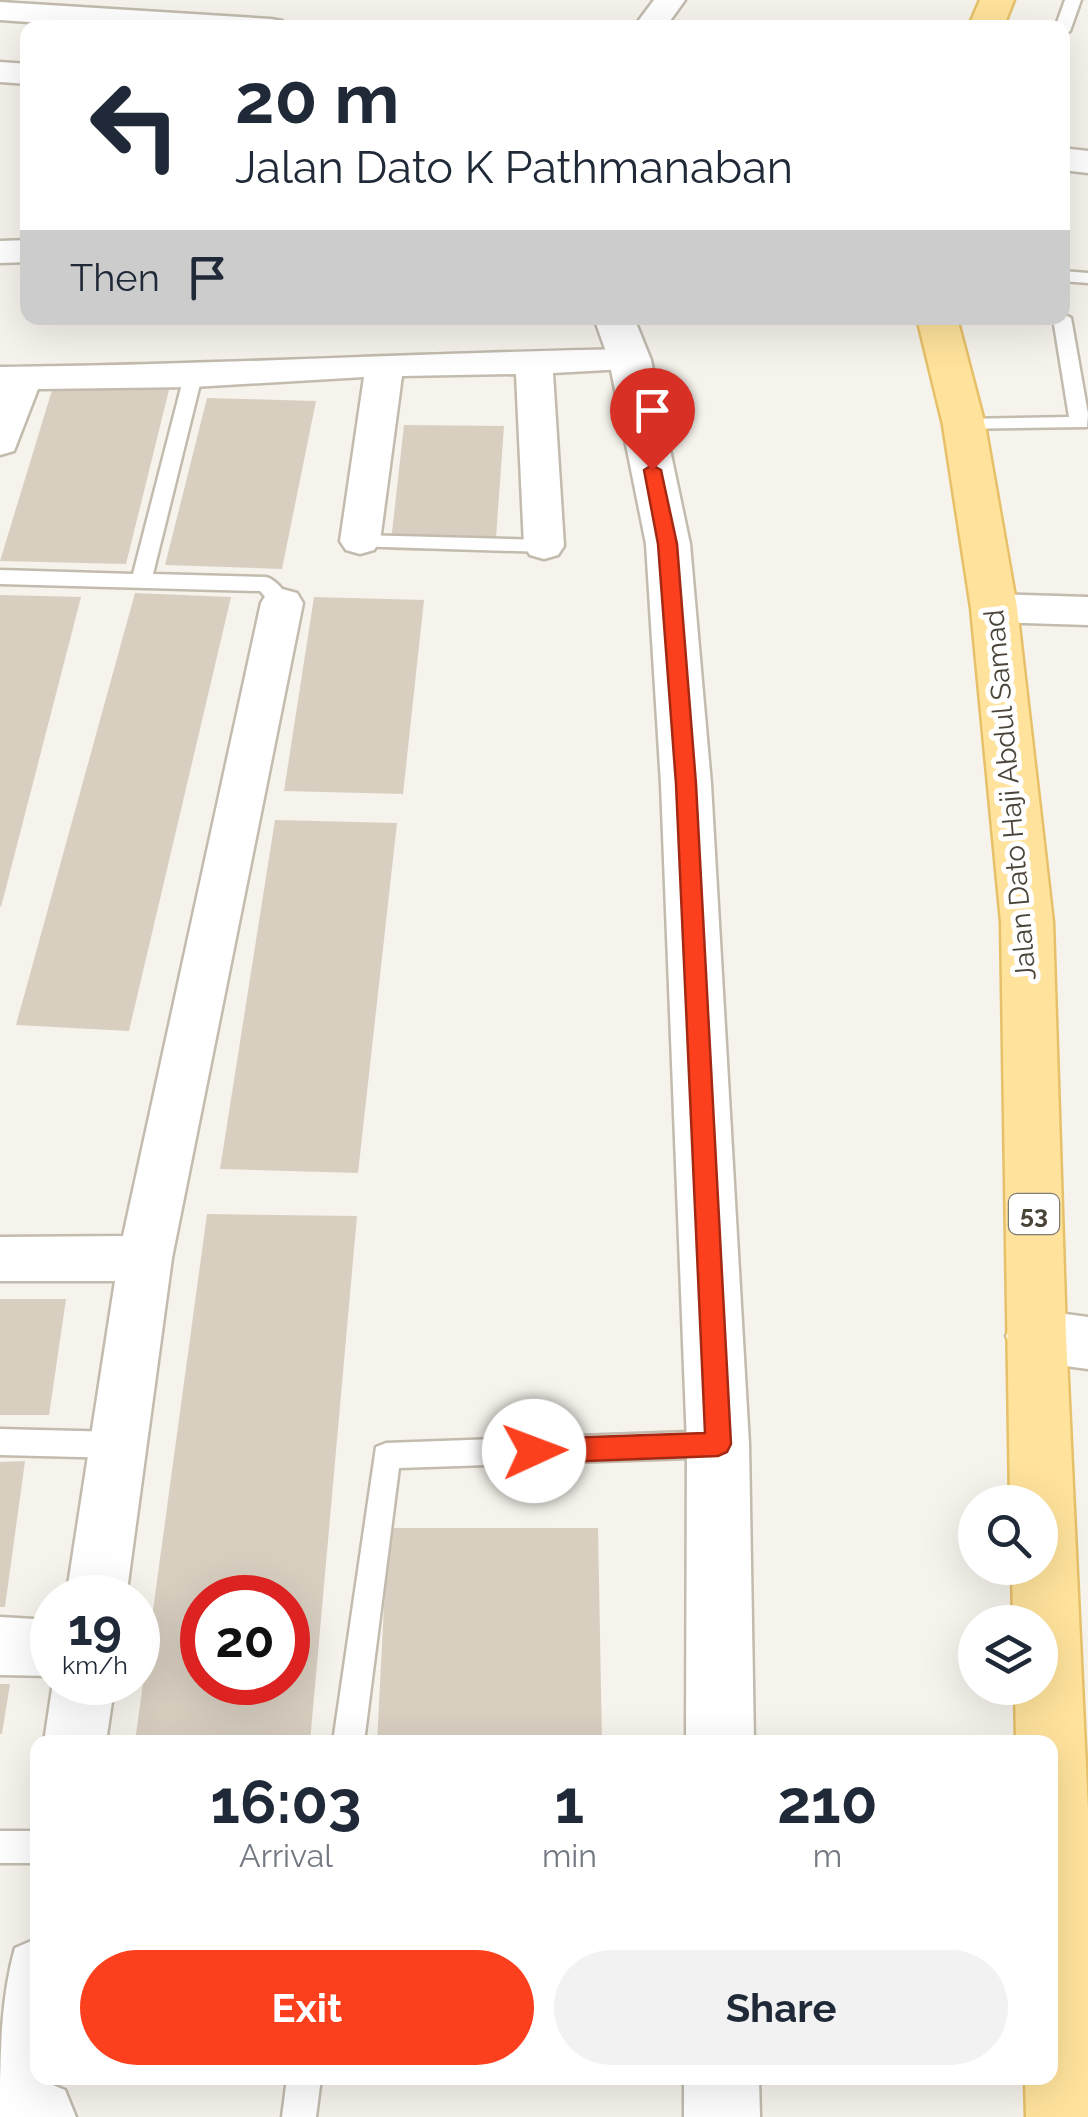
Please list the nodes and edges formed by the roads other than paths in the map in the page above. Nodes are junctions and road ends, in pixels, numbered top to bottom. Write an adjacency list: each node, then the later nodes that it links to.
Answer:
1 (670, 0): 4 (street)
2 (0, 11): 3 (street)
3 (143, 20)
4 (654, 20)
5 (938, 325): 12 (main road, Jalan Dato Haji Abdul Samad / 53)
6 (1063, 325): 12 (lane)
7 (622, 339): 8 (street); 25 (street)
8 (534, 364): 9 (street); 15 (street)
9 (385, 365): 10 (street); 14 (street)
10 (193, 376): 11 (street); 17 (lane)
11 (11, 378): 13 (street)
12 (964, 425): 19 (main road, Jalan Dato Haji Abdul Samad / 53)
13 (0, 444)
14 (360, 540): 15 (lane)
15 (544, 546)
16 (0, 576): 17 (lane)
17 (142, 579): 18 (lane)
18 (282, 603): 21 (street)
19 (994, 608): 20 (street); 23 (main road, Jalan Dato Haji Abdul Samad / 53)
20 (1088, 611)
21 (145, 1258): 22 (street); 26 (street)
22 (0, 1259)
23 (1062, 1340): 44 (main road, Jalan Dato Haji Abdul Samad / 53)
24 (0, 1442): 26 (lane)
25 (718, 1444): 32 (lane); 33 (street)
26 (118, 1445): 27 (street)
27 (99, 1575)
28 (0, 1646): 29 (street)
29 (30, 1647)
30 (81, 1705): 31 (street)
31 (76, 1735)
32 (349, 1735)
33 (720, 1735)
34 (0, 1847): 35 (lane)
35 (30, 1847)
36 (30, 2015): 40 (street)
37 (303, 2085): 42 (lane)
38 (722, 2085): 43 (street)
39 (0, 2116): 40 (street)
40 (11, 2116): 41 (street)
41 (38, 2117)
42 (299, 2117)
43 (722, 2117)
44 (1064, 2117)

